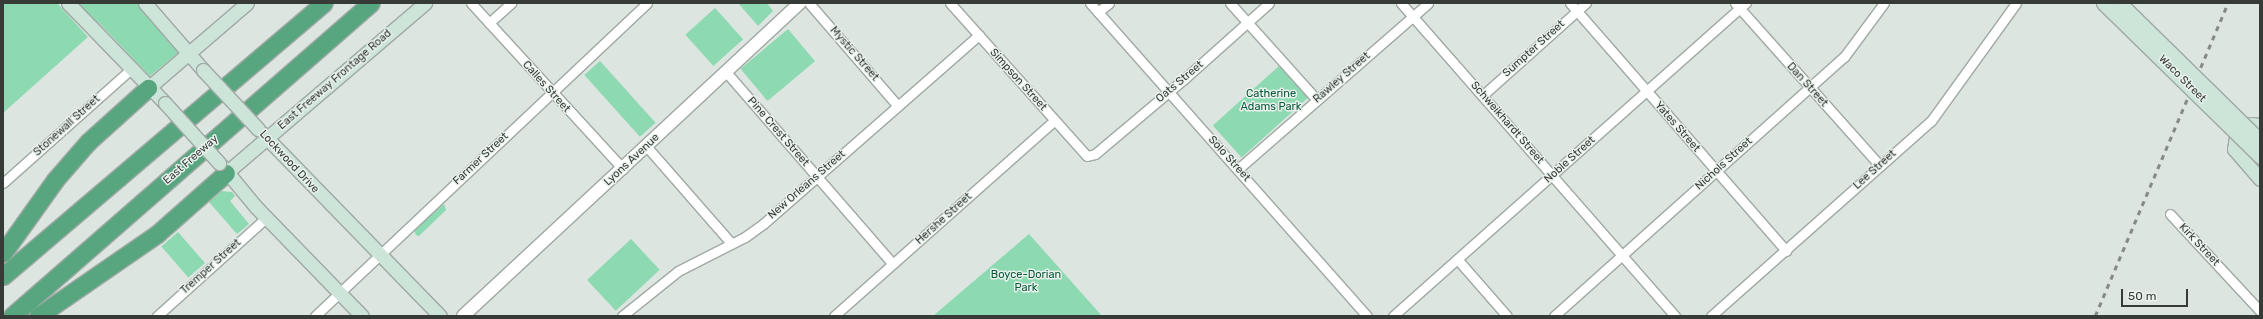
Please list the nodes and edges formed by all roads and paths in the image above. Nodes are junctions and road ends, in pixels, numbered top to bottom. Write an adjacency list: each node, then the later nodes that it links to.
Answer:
1 (68, 3): 33 (main road)
2 (145, 3): 32 (main road, Lockwood Drive)
3 (247, 3): 32 (main road)
4 (324, 3): 68 (highway)
5 (371, 3): 72 (highway, East Freeway)
6 (425, 3): 45 (main road, East Freeway Frontage Road)
7 (471, 3): 30 (street, Calles Street)
8 (511, 3): 30 (street)
9 (647, 3): 39 (street, Farmer Street)
10 (800, 3): 34 (street, Lyons Avenue)
11 (809, 3): 42 (street, Mystic Street)
12 (950, 3): 31 (street, Simpson Street)
13 (1090, 3): 27 (street, Solo Street)
14 (1109, 3): 27 (street)
15 (1230, 3): 29 (street)
16 (1269, 3): 29 (street, Oats Street)
17 (1400, 3): 28 (street, Schweikhardt Street)
18 (1428, 3): 28 (street, Rawley Street)
19 (1570, 3): 26 (street, Yates Street)
20 (1586, 3): 26 (street, Sumpter Street)
21 (1884, 3): 35 (street, Nichols Street)
22 (2016, 3): 50 (street, Lee Street)
23 (2102, 3): 49 (main road, Waco Street, bridge)
24 (2120, 3): 46 (main road, Waco Street, bridge)
25 (1740, 5): 35 (street, Dan Street); 38 (street, Noble Street)
26 (1577, 11): 38 (street, Yates Street); 40 (street, Sumpter Street)
27 (1098, 12): 37 (street, Solo Street)
28 (1413, 16): 40 (street, Schweikhardt Street); 41 (street, Rawley Street)
29 (1248, 22): 37 (street, Oats Street); 41 (street)
30 (489, 23): 39 (street, Calles Street)
31 (979, 35): 42 (street, New Orleans Street); 43 (street, Simpson Street)
32 (189, 52): 36 (main road); 45 (main road, Lockwood Drive, bridge)
33 (131, 69): 36 (main road); 58 (street, Stonewall Street)
34 (726, 72): 47 (street, Lyons Avenue); 56 (street, Pine Crest Street)
35 (1809, 87): 50 (street, Dan Street); 54 (street, Nichols Street)
36 (148, 88): 51 (main road, bridge); 63 (highway)
37 (1170, 92): 48 (street, Oats Street); 53 (street, Solo Street)
38 (1647, 92): 54 (street, Yates Street); 55 (street, Noble Street)
39 (551, 93): 52 (street, Calles Street); 65 (street, Farmer Street)
40 (1483, 95): 55 (street, Schweikhardt Street)
41 (1317, 100): 53 (street, Rawley Street)
42 (898, 106): 56 (street, New Orleans Street)
43 (1054, 121): 48 (street, Simpson Street); 67 (street, Hershe Street)
44 (2260, 125): 57 (main road)
45 (262, 134): 51 (main road, East Freeway Frontage Road); 65 (main road, Lockwood Drive)
46 (2260, 140)
47 (647, 147): 52 (street, Lyons Avenue); 61 (street)
48 (1087, 156)
49 (2260, 157)
50 (1880, 166): 62 (street, Lee Street)
51 (223, 168): 60 (main road); 73 (highway)
52 (623, 169): 78 (street, Lyons Avenue)
53 (1238, 169): 71 (street, Solo Street)
54 (1715, 171): 62 (street, Yates Street); 64 (street, Nichols Street)
55 (1552, 175): 64 (street, Schweikhardt Street); 66 (street, Noble Street)
56 (817, 176): 61 (street, New Orleans Street); 67 (street, Pine Crest Street)
57 (2260, 179)
58 (3, 183)
59 (2170, 214): 70 (street, Kirk Street)
60 (266, 218): 69 (main road); 74 (street, Tremper Street)
61 (731, 243): 79 (street, New Orleans Street)
62 (1786, 251): 85 (street, Lee Street)
63 (3, 253)
64 (1621, 255): 83 (street, Nichols Street); 84 (street, Schweikhardt Street)
65 (379, 256): 69 (street, Farmer Street); 77 (main road, Lockwood Drive)
66 (1458, 260): 81 (street, Noble Street); 82 (street)
67 (893, 264): 80 (street, Hershe Street)
68 (3, 276)
69 (339, 294): 75 (street, Farmer Street); 76 (main road)
70 (2260, 311)
71 (1363, 315)
72 (12, 316)
73 (38, 316)
74 (157, 316)
75 (315, 316)
76 (362, 316)
77 (440, 316)
78 (463, 316)
79 (622, 316)
80 (834, 316)
81 (1393, 316)
82 (1507, 316)
83 (1554, 316)
84 (1675, 316)
85 (1711, 316)

